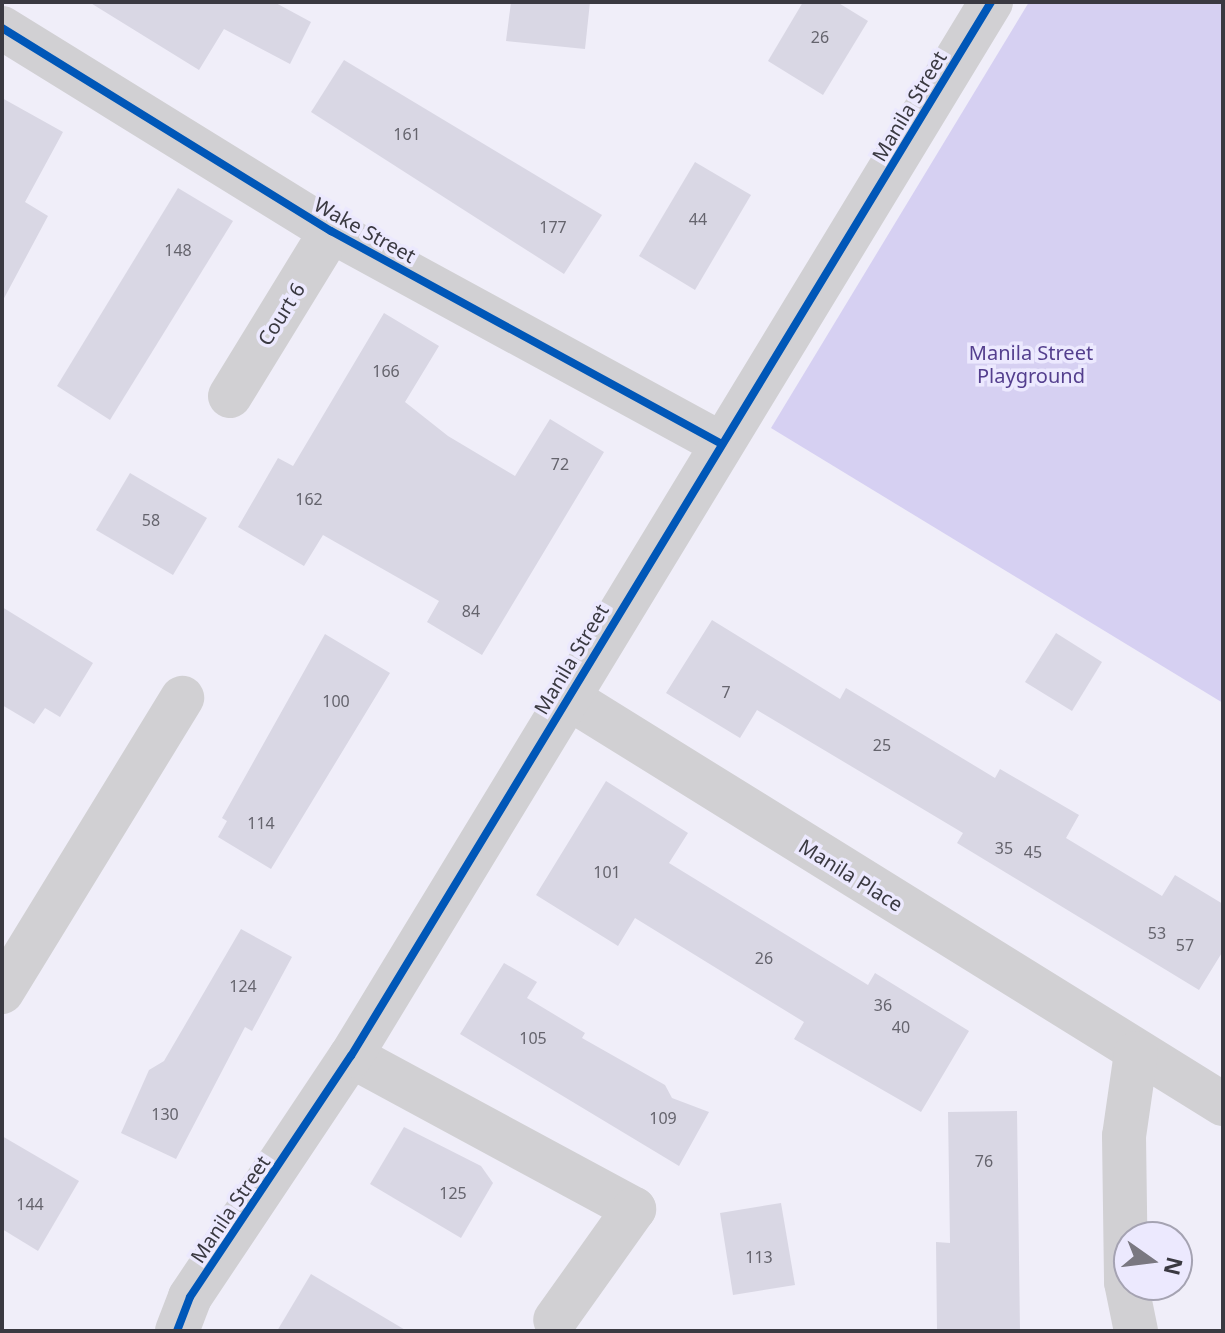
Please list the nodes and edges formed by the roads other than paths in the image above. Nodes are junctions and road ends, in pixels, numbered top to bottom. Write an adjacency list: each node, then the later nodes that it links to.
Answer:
1 (991, 2): 5 (street, Manila Street)
2 (2, 28): 3 (street, Wake Street)
3 (331, 231): 4 (street, Court 6); 5 (street, Wake Street)
4 (230, 396)
5 (721, 444): 6 (street, Manila Street)
6 (567, 697): 9 (street, Manila Place); 10 (street, Manila Street)
7 (182, 698): 8 (street)
8 (2, 992)
9 (1136, 1053): 11 (street, Manila Place); 14 (street)
10 (351, 1056): 12 (street); 13 (street, Manila Street)
11 (1223, 1104)
12 (555, 1320)
13 (177, 1331)
14 (1136, 1331)

